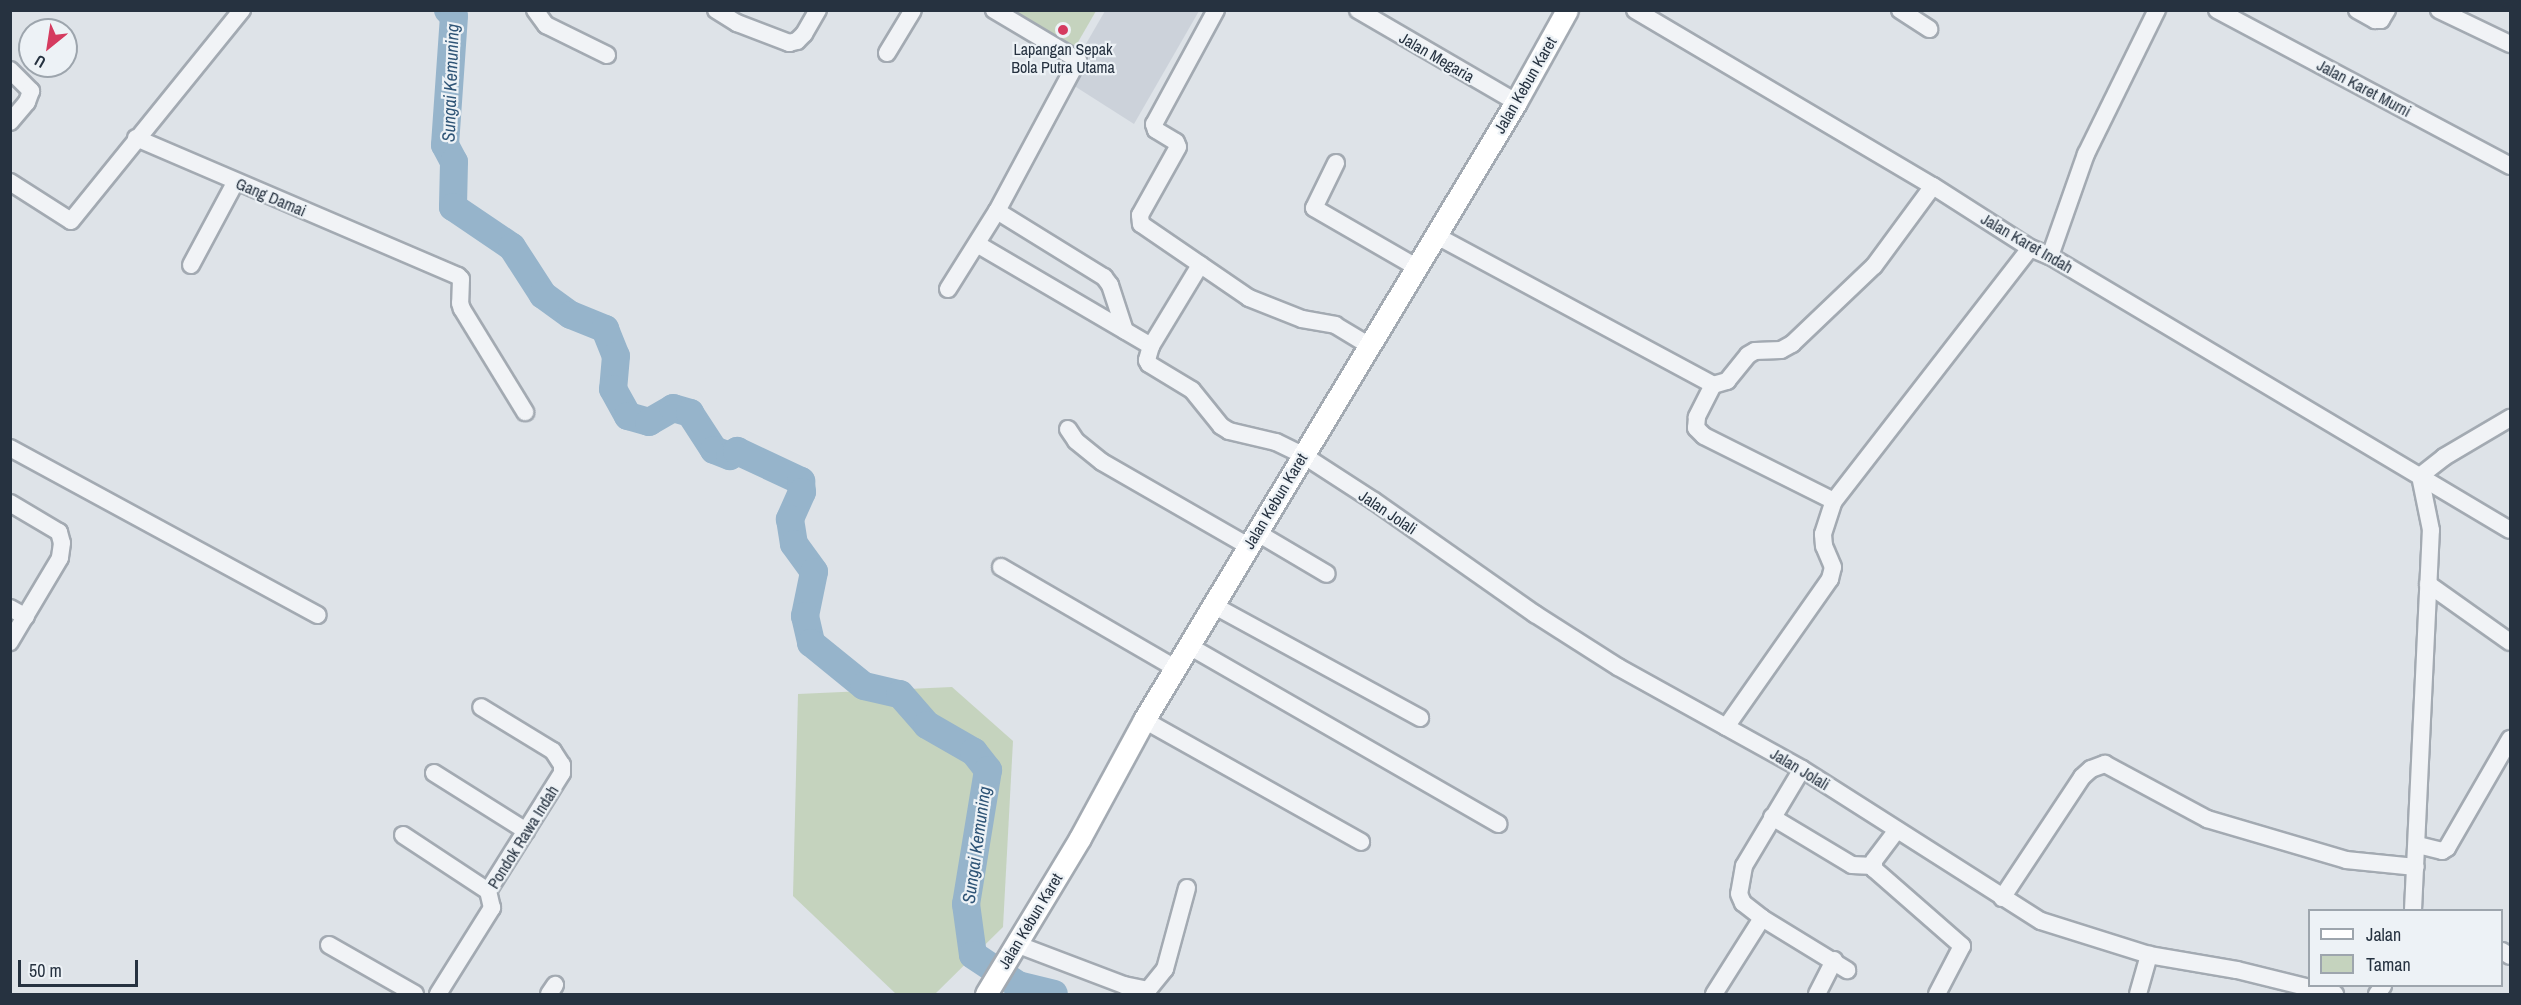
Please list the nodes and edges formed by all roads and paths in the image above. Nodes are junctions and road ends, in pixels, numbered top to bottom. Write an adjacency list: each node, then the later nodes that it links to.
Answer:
1 (242, 10): 25 (street)
2 (535, 10): 21 (street)
3 (716, 10): 4 (street)
4 (818, 10)
5 (913, 10): 20 (street)
6 (994, 10): 31 (street)
7 (1216, 10): 37 (street)
8 (1568, 10): 23 (main road, Jalan Kebun Karet)
9 (1635, 10): 30 (street, Jalan Karet Indah)
10 (1900, 10): 18 (street)
11 (2157, 10): 35 (street)
12 (2217, 10): 27 (street, Jalan Karet Murni)
13 (2357, 10): 14 (street)
14 (2387, 10)
15 (2439, 10): 17 (street)
16 (1368, 13): 23 (street, Jalan Megaria)
17 (2467, 16): 19 (street)
18 (1929, 29)
19 (2511, 44)
20 (887, 53)
21 (607, 56)
22 (10, 70): 24 (street)
23 (1516, 102): 32 (main road, Jalan Kebun Karet)
24 (10, 122)
25 (136, 138): 28 (street); 29 (street, Gang Damai)
26 (1336, 163): 38 (street)
27 (2511, 166)
28 (10, 182)
29 (236, 183): 36 (street); 44 (street, Gang Damai)
30 (1933, 186): 34 (street, Jalan Karet Indah); 43 (street)
31 (997, 211): 33 (street); 40 (street)
32 (1435, 235): 38 (main road, Jalan Kebun Karet); 43 (street)
33 (977, 244): 39 (street); 40 (street)
34 (2030, 248): 35 (street, Jalan Karet Indah); 50 (street)
35 (2050, 256): 49 (street, Jalan Karet Indah)
36 (191, 265)
37 (1200, 265): 41 (street); 42 (street)
38 (1416, 267): 41 (main road, Jalan Kebun Karet)
39 (948, 289)
40 (1125, 331): 42 (street)
41 (1368, 345): 48 (main road, Jalan Kebun Karet)
42 (1151, 346): 48 (street, Jalan Jolali)
43 (1713, 386): 50 (street)
44 (525, 412)
45 (2511, 418): 49 (street)
46 (1068, 429): 53 (street)
47 (10, 448): 59 (street)
48 (1303, 455): 53 (main road, Jalan Kebun Karet); 68 (street, Jalan Jolali)
49 (2420, 476): 52 (street, Jalan Karet Indah); 56 (street)
50 (1834, 501): 68 (street)
51 (10, 502): 60 (street)
52 (2511, 530)
53 (1252, 539): 55 (street); 57 (main road, Jalan Kebun Karet)
54 (1001, 567): 64 (street)
55 (1327, 574)
56 (2428, 584): 62 (street); 78 (street)
57 (1213, 604): 63 (main road, Jalan Kebun Karet); 66 (street)
58 (10, 608): 60 (street)
59 (318, 615)
60 (26, 617): 61 (street)
61 (10, 642)
62 (2511, 642)
63 (1189, 646): 64 (main road, Jalan Kebun Karet); 73 (street)
64 (1175, 668): 67 (main road, Jalan Kebun Karet)
65 (481, 707): 75 (street, Pondok Rawa Indah)
66 (1420, 718)
67 (1144, 720): 77 (street); 87 (main road, Jalan Kebun Karet)
68 (1726, 727): 70 (street, Jalan Jolali)
69 (2511, 738): 78 (street)
70 (1802, 769): 72 (street); 74 (street, Jalan Jolali)
71 (434, 773): 75 (street)
72 (1772, 817): 79 (street); 85 (street)
73 (1498, 824)
74 (1897, 830): 79 (street); 83 (street, Jalan Jolali)
75 (526, 831): 82 (street, Pondok Rawa Indah)
76 (403, 836): 82 (street)
77 (1361, 842)
78 (2418, 845): 80 (street)
79 (1873, 866): 95 (street)
80 (2416, 867): 83 (street); 84 (street)
81 (1187, 888): 90 (street)
82 (488, 891): 92 (street, Pondok Rawa Indah)
83 (2002, 898): 88 (street, Jalan Jolali)
84 (2419, 908)
85 (1762, 918): 93 (street); 94 (street)
86 (329, 945): 91 (street)
87 (1012, 951): 89 (main road, Jalan Kebun Karet); 90 (street)
88 (2149, 955): 96 (street); 97 (street, Jalan Jolali)
89 (990, 989)
90 (1155, 992)
91 (415, 994)
92 (438, 994)
93 (1714, 994)
94 (1817, 994)
95 (1937, 994)
96 (2138, 994)
97 (2335, 994)

